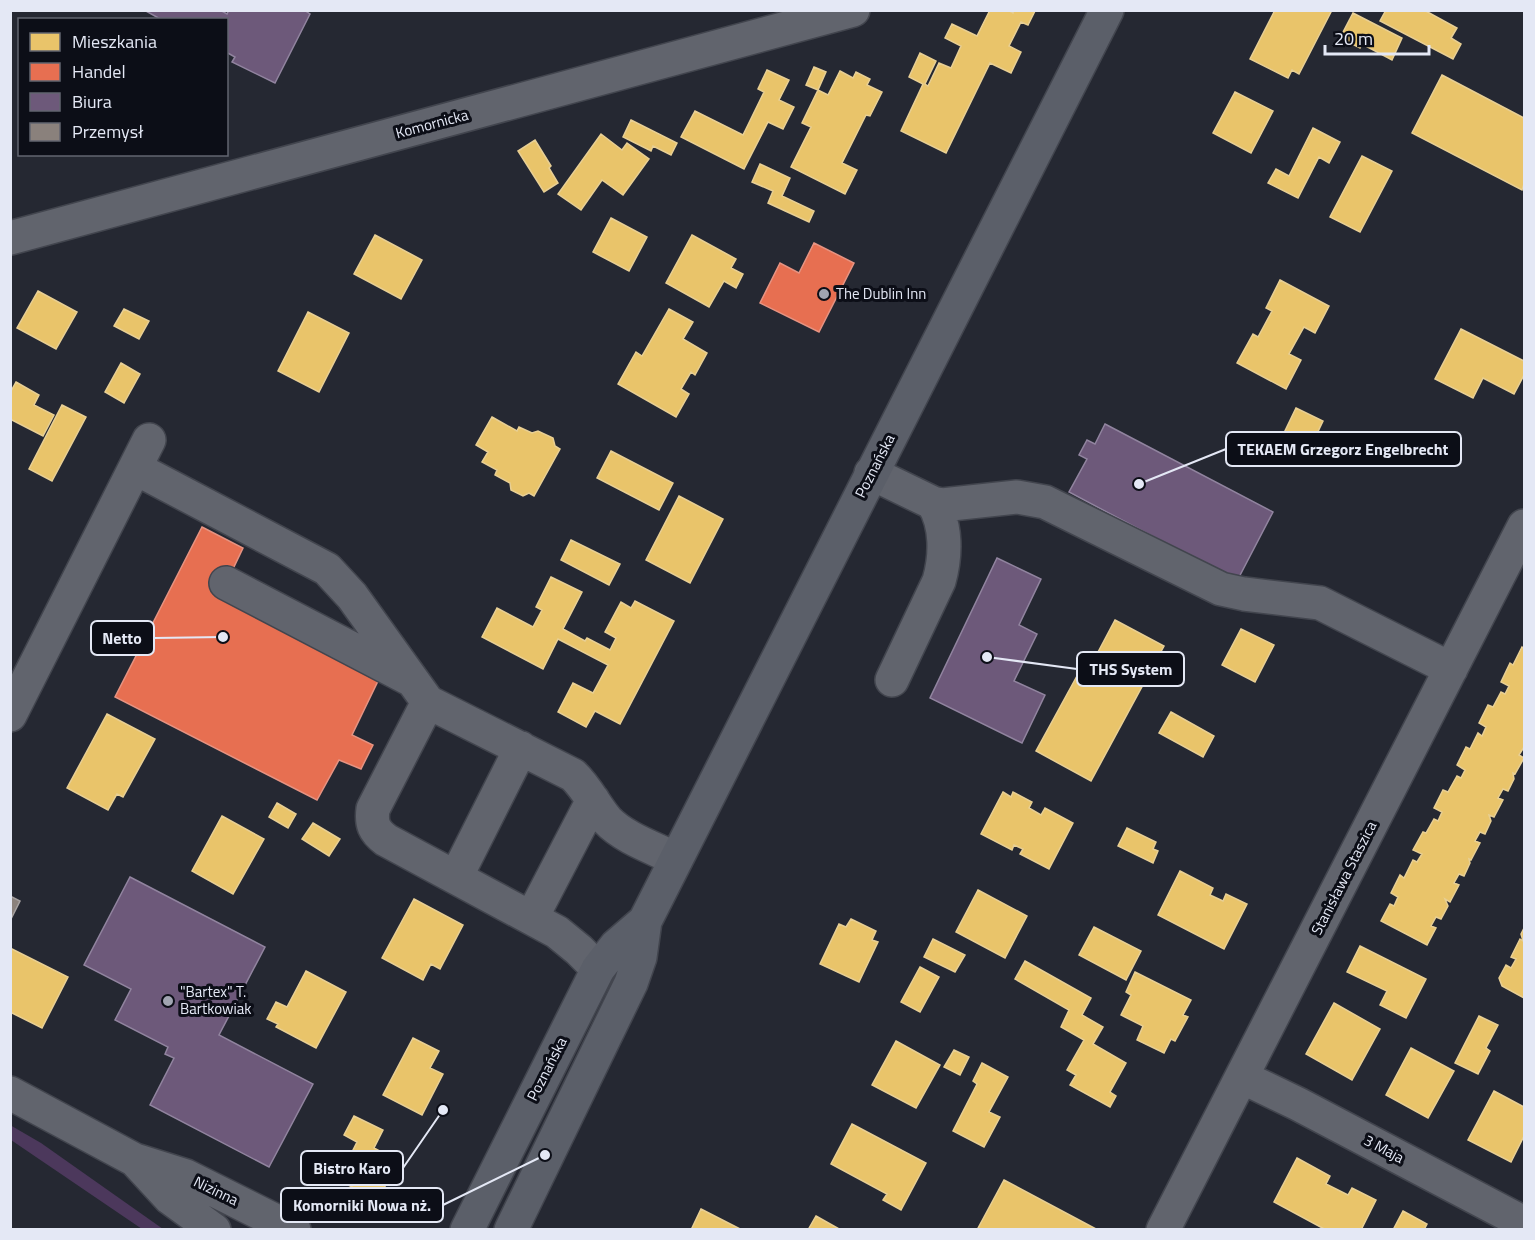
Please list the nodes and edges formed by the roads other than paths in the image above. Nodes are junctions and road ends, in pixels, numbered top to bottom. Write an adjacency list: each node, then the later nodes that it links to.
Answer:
1 (1107, 10): 4 (main road, Poznańska)
2 (849, 11): 3 (street, Komornicka)
3 (10, 238)
4 (872, 473): 5 (street); 14 (main road, Poznańska)
5 (933, 503): 8 (street); 9 (street)
6 (1521, 540): 8 (street, Stanisława Staszica)
7 (226, 583): 10 (street)
8 (1451, 669): 19 (street, Stanisława Staszica)
9 (892, 680)
10 (420, 691): 11 (street); 12 (street); 15 (street)
11 (10, 715)
12 (521, 748): 13 (street); 15 (street)
13 (593, 800): 14 (street); 16 (street)
14 (676, 859): 17 (main road, Poznańska)
15 (456, 877): 16 (street)
16 (532, 918): 18 (street)
17 (645, 921): 18 (main road, Poznańska); 26 (main road, Poznańska)
18 (598, 969): 25 (main road, Poznańska)
19 (1242, 1077): 22 (street, 3 Maja); 27 (street, Stanisława Staszica)
20 (10, 1093): 21 (street, Nizinna)
21 (135, 1160): 23 (street, Nizinna); 24 (street, Nizinna)
22 (1524, 1223)
23 (214, 1230)
24 (294, 1230)
25 (467, 1230)
26 (510, 1230)
27 (1163, 1230)

